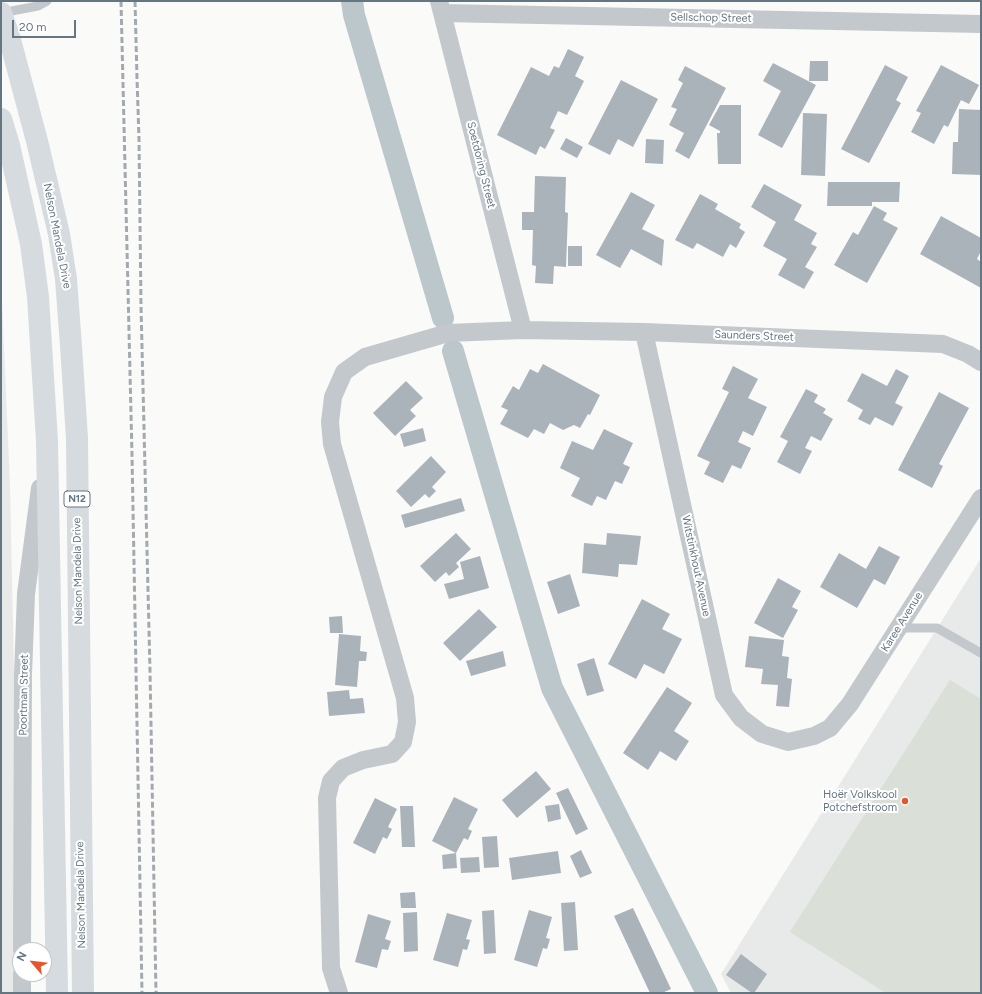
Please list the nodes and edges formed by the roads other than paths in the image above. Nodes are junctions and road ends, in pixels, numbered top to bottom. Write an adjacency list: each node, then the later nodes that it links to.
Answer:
1 (47, 1): 3 (lane)
2 (440, 7): 4 (street, Sellschop Street); 6 (street, Soetdoring Street)
3 (1, 13): 18 (highway, Nelson Mandela Drive / N12)
4 (981, 24)
5 (1, 119): 9 (highway, N12)
6 (523, 330): 7 (street, Saunders Street); 19 (street, Saunders Street)
7 (644, 332): 8 (street, Saunders Street); 13 (street, Witstinkhout Avenue)
8 (981, 362)
9 (47, 441): 14 (street, Poortman Street); 17 (highway, N12)
10 (981, 498): 11 (street, Karee Avenue)
11 (898, 628): 12 (lane); 13 (street, Karee Avenue)
12 (981, 653)
13 (814, 736)
14 (22, 942)
15 (22, 982): 16 (street)
16 (22, 993)
17 (57, 993)
18 (83, 993)
19 (339, 993)

